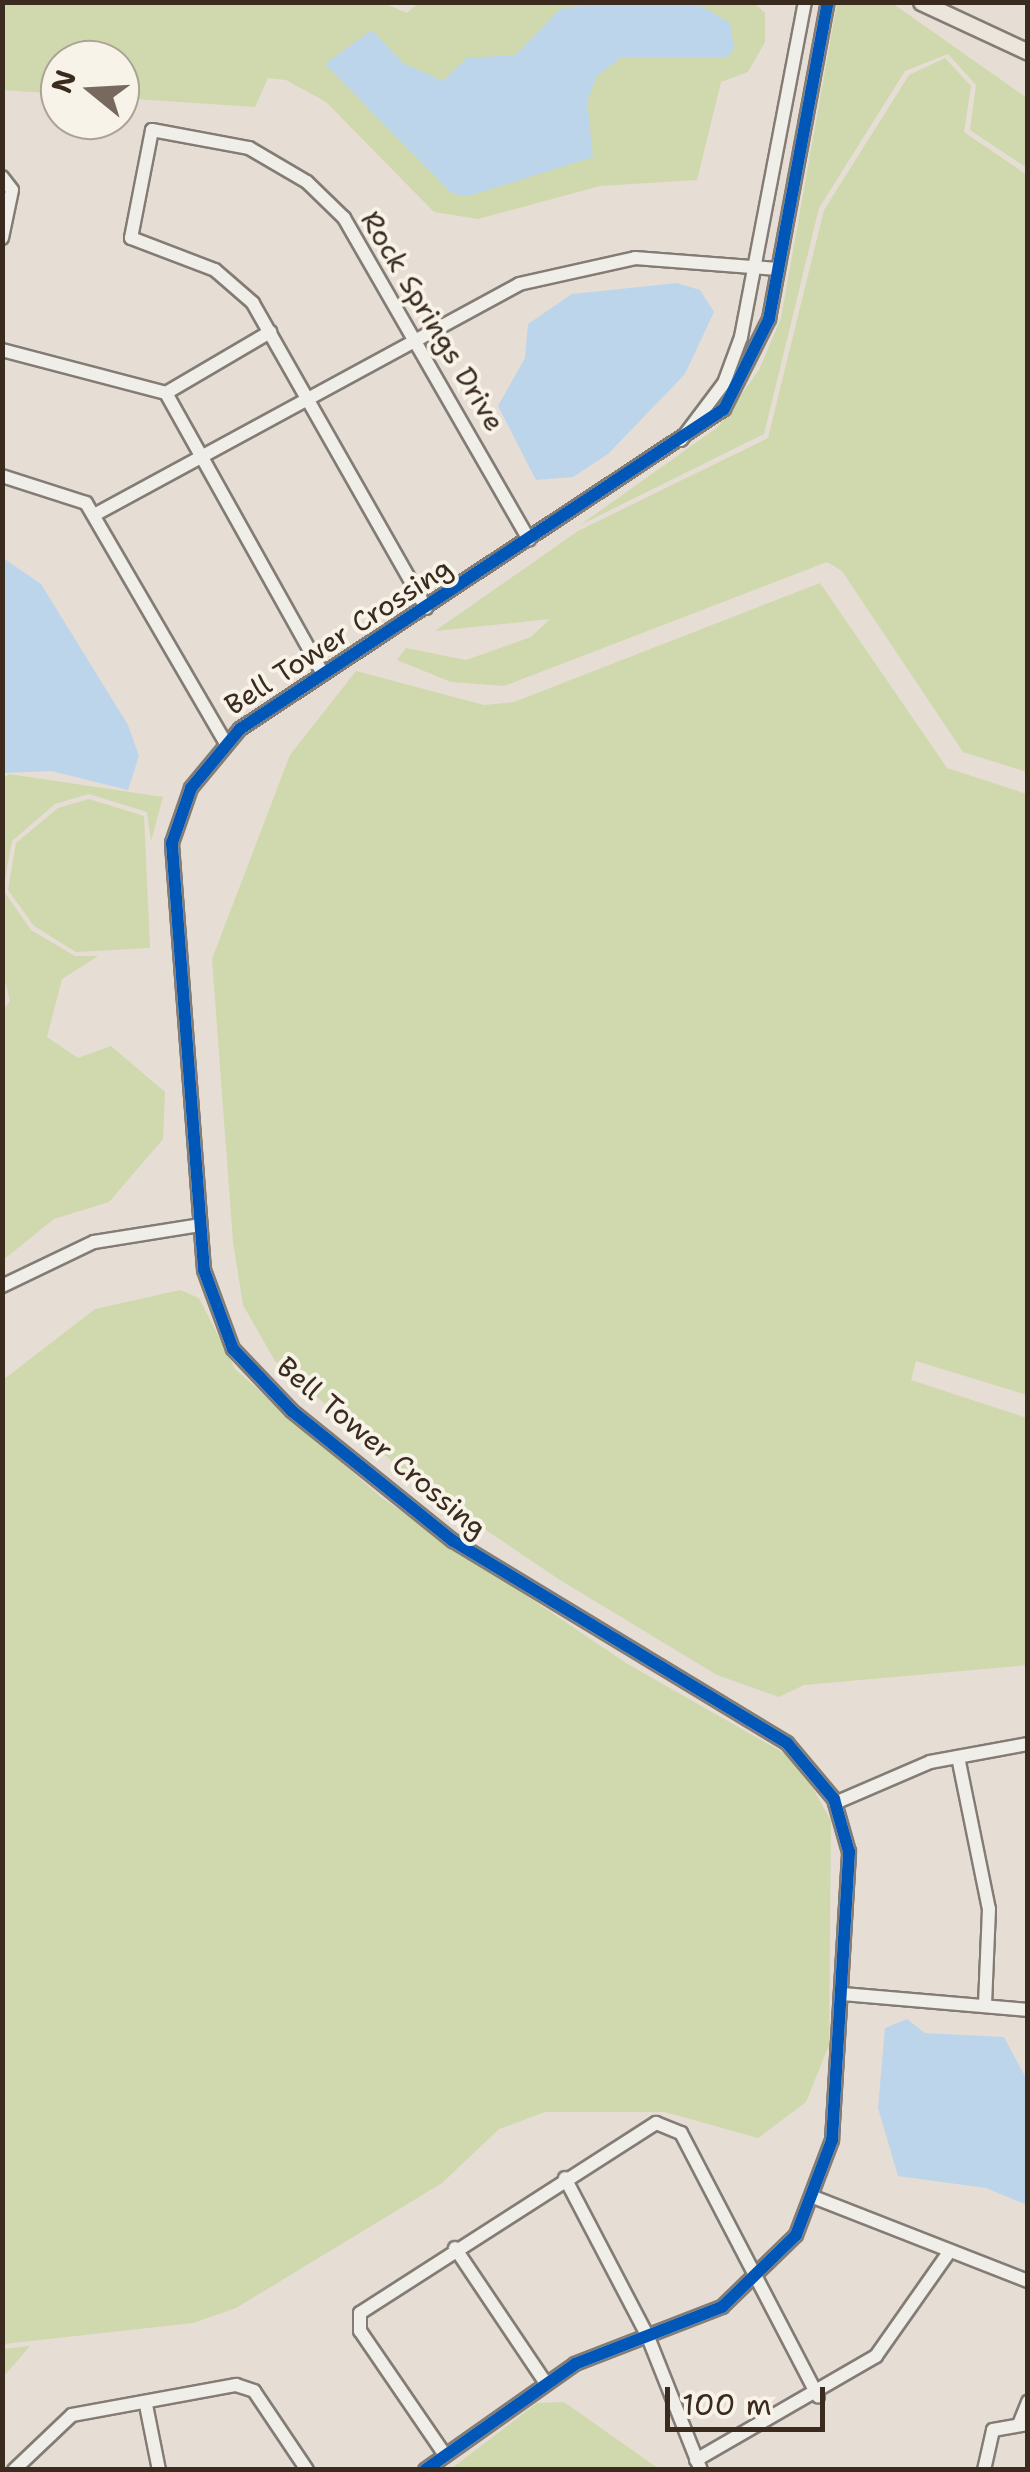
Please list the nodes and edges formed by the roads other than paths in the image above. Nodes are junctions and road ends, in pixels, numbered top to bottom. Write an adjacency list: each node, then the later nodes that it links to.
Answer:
1 (805, 2): 5 (street, Bell Tower Crossing)
2 (828, 2): 6 (street, Bell Tower Crossing)
3 (921, 2): 4 (main road)
4 (1028, 52)
5 (792, 70): 6 (street); 9 (street, Bell Tower Crossing)
6 (815, 73): 10 (street, Bell Tower Crossing)
7 (2, 177): 8 (street)
8 (2, 238)
9 (754, 264): 10 (street); 12 (street); 16 (street, Bell Tower Crossing)
10 (778, 269): 16 (street, Bell Tower Crossing)
11 (270, 332): 12 (street, Rock Springs Drive); 14 (street); 15 (street, Rock Springs Drive)
12 (416, 337): 15 (street); 20 (street, Rock Springs Drive)
13 (2, 350): 14 (street)
14 (166, 393): 17 (street)
15 (307, 398): 17 (street); 21 (street, Rock Springs Drive)
16 (672, 449): 20 (street, Bell Tower Crossing)
17 (200, 456): 19 (street); 22 (street)
18 (2, 476): 19 (street)
19 (96, 514): 23 (street)
20 (529, 540): 21 (street, Bell Tower Crossing)
21 (426, 608): 22 (street, Bell Tower Crossing)
22 (322, 674): 23 (street, Bell Tower Crossing)
23 (225, 742): 24 (street, Bell Tower Crossing)
24 (200, 1225): 25 (street); 28 (street, Bell Tower Crossing)
25 (2, 1286)
26 (1028, 1744): 27 (street)
27 (958, 1757): 28 (street); 30 (street)
28 (835, 1803): 29 (street, Bell Tower Crossing)
29 (842, 1994): 30 (street); 33 (street, Bell Tower Crossing)
30 (985, 2004): 31 (street)
31 (1028, 2010)
32 (565, 2178): 34 (street); 36 (street); 38 (street)
33 (816, 2198): 35 (street); 36 (street, Bell Tower Crossing)
34 (455, 2248): 39 (street); 44 (street)
35 (949, 2252): 37 (street); 40 (street)
36 (758, 2280): 38 (street, Bell Tower Crossing); 40 (street)
37 (1028, 2281)
38 (648, 2336): 39 (street, Bell Tower Crossing); 45 (street)
39 (544, 2382): 44 (street, Bell Tower Crossing)
40 (818, 2396): 45 (street)
41 (1028, 2402): 43 (street)
42 (146, 2405): 46 (street); 47 (street); 48 (street)
43 (1024, 2423): 50 (street)
44 (446, 2455): 49 (street, Bell Tower Crossing)
45 (698, 2465)
46 (14, 2470)
47 (159, 2470)
48 (307, 2470)
49 (425, 2470)
50 (984, 2470)

